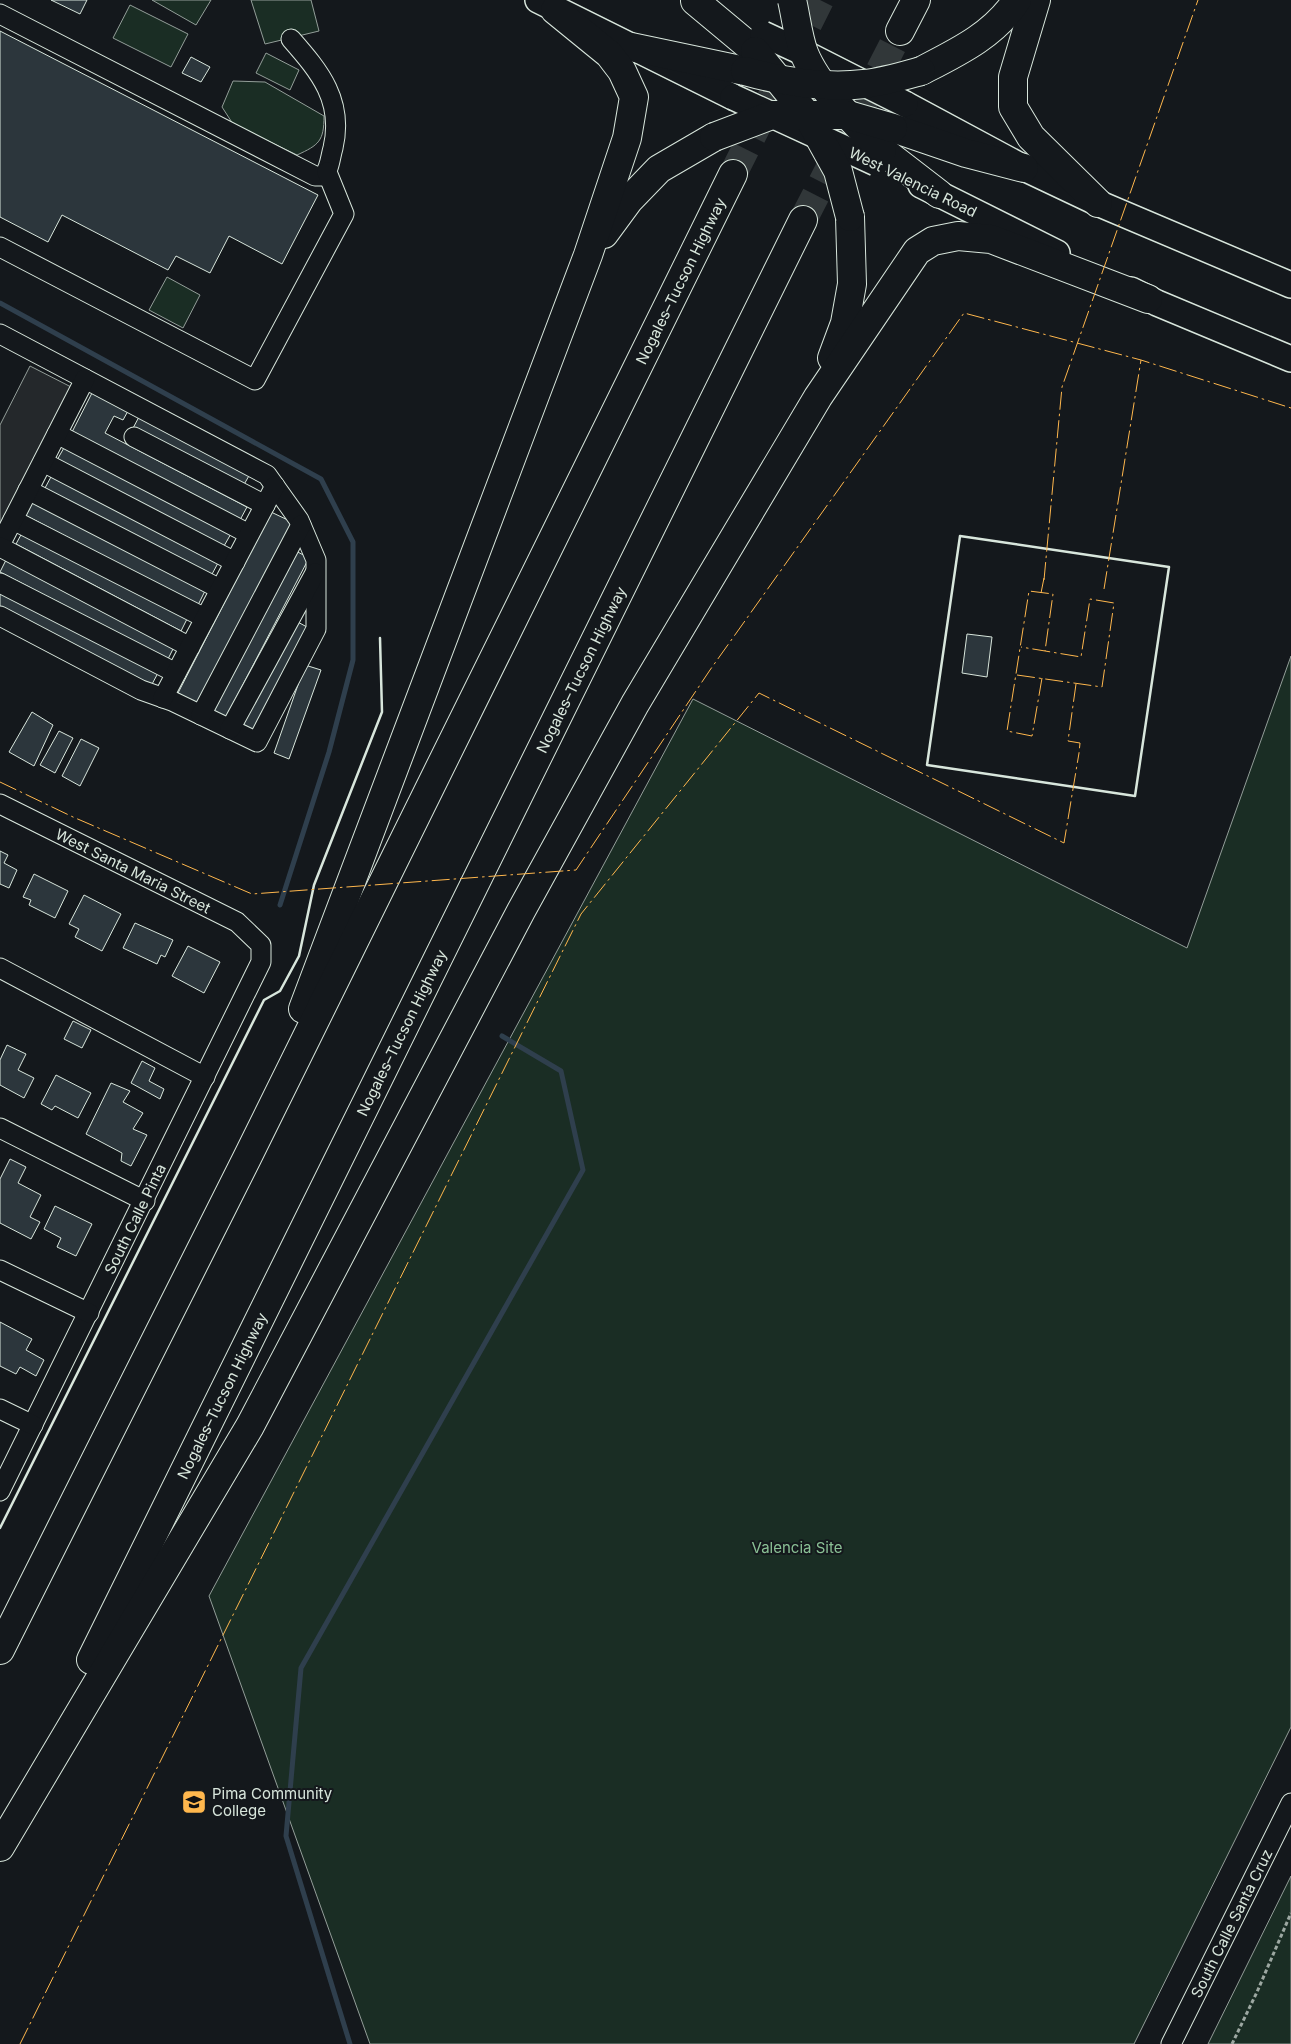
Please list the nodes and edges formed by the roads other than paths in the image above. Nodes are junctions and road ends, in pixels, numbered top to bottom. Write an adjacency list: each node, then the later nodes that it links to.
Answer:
1 (792, 0): 12 (highway, bridge)
2 (916, 0): 8 (highway)
3 (1017, 0): 14 (highway, bridge)
4 (1036, 0): 24 (highway)
5 (694, 1): 11 (highway)
6 (546, 5): 10 (main road); 27 (highway)
7 (0, 14): 21 (street)
8 (900, 31)
9 (291, 39): 21 (street)
10 (631, 47): 11 (highway); 16 (main road, bridge)
11 (754, 52): 12 (main road, bridge); 13 (highway, bridge)
12 (804, 53): 14 (main road, bridge); 15 (highway, bridge)
13 (780, 81): 15 (highway, bridge); 18 (highway, bridge)
14 (865, 84): 15 (highway, bridge); 19 (main road, bridge)
15 (824, 86): 17 (highway, bridge)
16 (772, 115): 18 (highway, bridge); 27 (highway, bridge)
17 (848, 115): 18 (highway, bridge); 19 (highway, bridge)
18 (814, 126): 19 (main road, West Valencia Road, bridge); 33 (highway, bridge)
19 (889, 136): 20 (highway); 23 (highway)
20 (1024, 168): 24 (main road)
21 (327, 172): 26 (street)
22 (733, 174): 60 (highway, Nogales–Tucson Highway)
23 (939, 194): 29 (main road, West Valencia Road)
24 (1098, 203): 28 (main road)
25 (803, 220): 69 (highway, Nogales–Tucson Highway)
26 (0, 247)
27 (588, 255): 60 (highway)
28 (1291, 285)
29 (1148, 299): 31 (main road, West Valencia Road); 33 (highway)
30 (0, 334): 32 (street)
31 (1291, 359)
32 (85, 380): 34 (street); 37 (street)
33 (818, 397): 69 (highway)
34 (57, 434): 36 (street); 42 (street)
35 (134, 437): 39 (street)
36 (43, 462): 38 (street); 44 (street)
37 (275, 486): 39 (street); 41 (street)
38 (28, 490): 40 (street); 47 (street)
39 (265, 505): 42 (street)
40 (13, 520): 43 (street); 49 (street)
41 (301, 525): 45 (street); 53 (street)
42 (249, 534): 44 (street)
43 (0, 546): 50 (street)
44 (235, 562): 47 (street)
45 (316, 572): 54 (street); 54 (street)
46 (0, 583): 51 (street)
47 (220, 589): 49 (street)
48 (0, 616): 52 (street)
49 (205, 618): 50 (street)
50 (190, 647): 51 (street)
51 (176, 673): 52 (street)
52 (163, 698): 53 (street)
53 (201, 715): 54 (street)
54 (230, 729)
55 (0, 804): 56 (street, West Santa Maria Street)
56 (261, 945): 58 (street, South Calle Pinta)
57 (0, 968): 58 (street)
58 (205, 1077): 61 (street, South Calle Pinta)
59 (0, 1128): 61 (street)
60 (247, 1158): 67 (highway, Nogales–Tucson Highway)
61 (144, 1201): 63 (street, South Calle Pinta)
62 (0, 1270): 63 (street)
63 (89, 1313): 65 (street, South Calle Pinta)
64 (0, 1409): 65 (street)
65 (33, 1425): 66 (street, South Calle Pinta)
66 (0, 1491)
67 (0, 1650)
68 (1291, 1803): 70 (street, South Calle Santa Cruz)
69 (0, 1846)
70 (1171, 2044)

